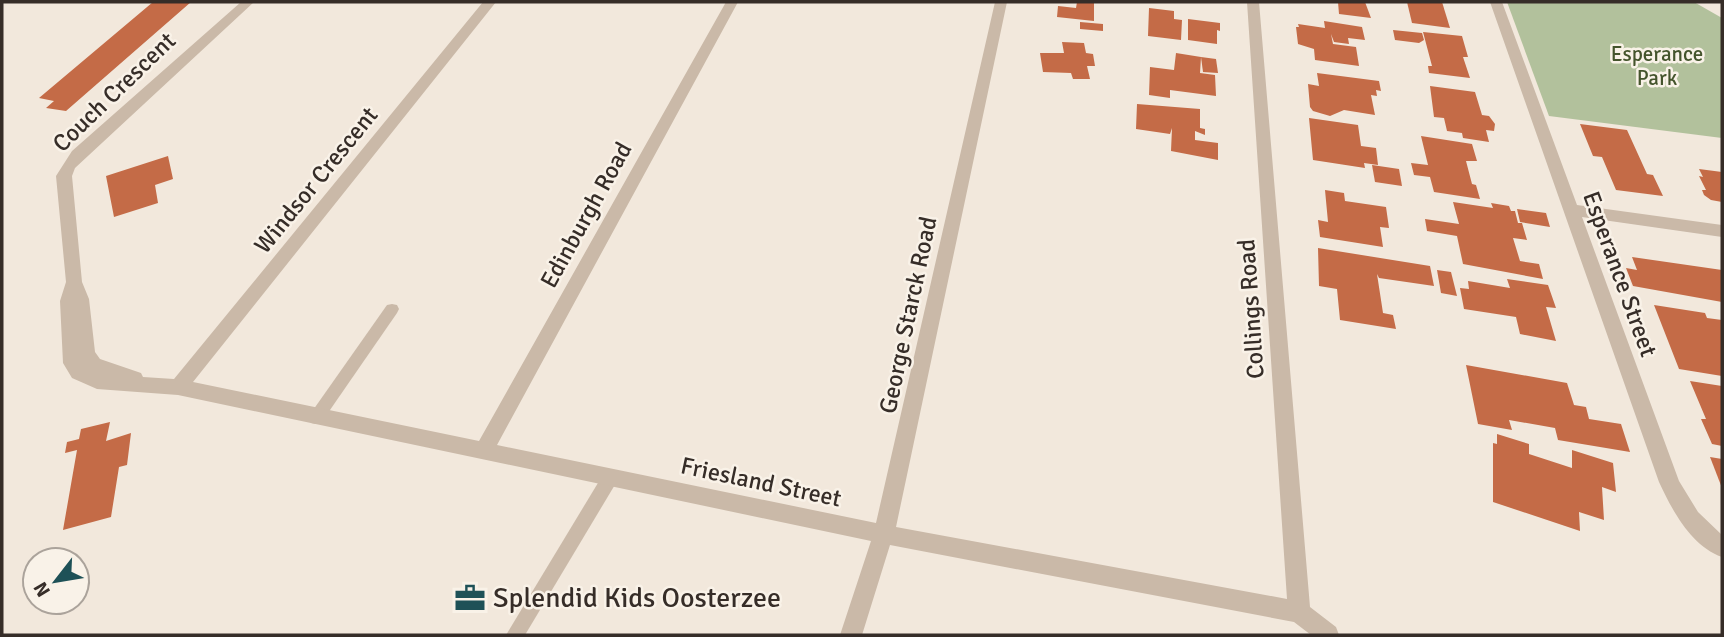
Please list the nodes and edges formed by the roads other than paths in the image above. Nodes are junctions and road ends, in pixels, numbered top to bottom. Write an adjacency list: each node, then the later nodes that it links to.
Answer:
1 (248, 2): 10 (street, Couch Crescent)
2 (490, 2): 10 (street, Windsor Crescent)
3 (732, 2): 12 (street, Edinburgh Road)
4 (1001, 2): 14 (street, George Starck Road)
5 (1253, 2): 16 (street, Collings Road)
6 (1496, 2): 7 (street, Esperance Street)
7 (1570, 210): 8 (street); 15 (street, Esperance Street)
8 (1722, 231)
9 (392, 309): 11 (lane)
10 (178, 387): 11 (street, Friesland Street)
11 (316, 418): 12 (street, Friesland Street)
12 (483, 452): 13 (street, Friesland Street)
13 (610, 478): 14 (street, Friesland Street); 17 (lane)
14 (884, 534): 16 (street, Friesland Street); 18 (street, George Starck Road)
15 (1722, 547)
16 (1298, 612): 19 (street, Friesland Street)
17 (514, 635)
18 (851, 635)
19 (1328, 635)

